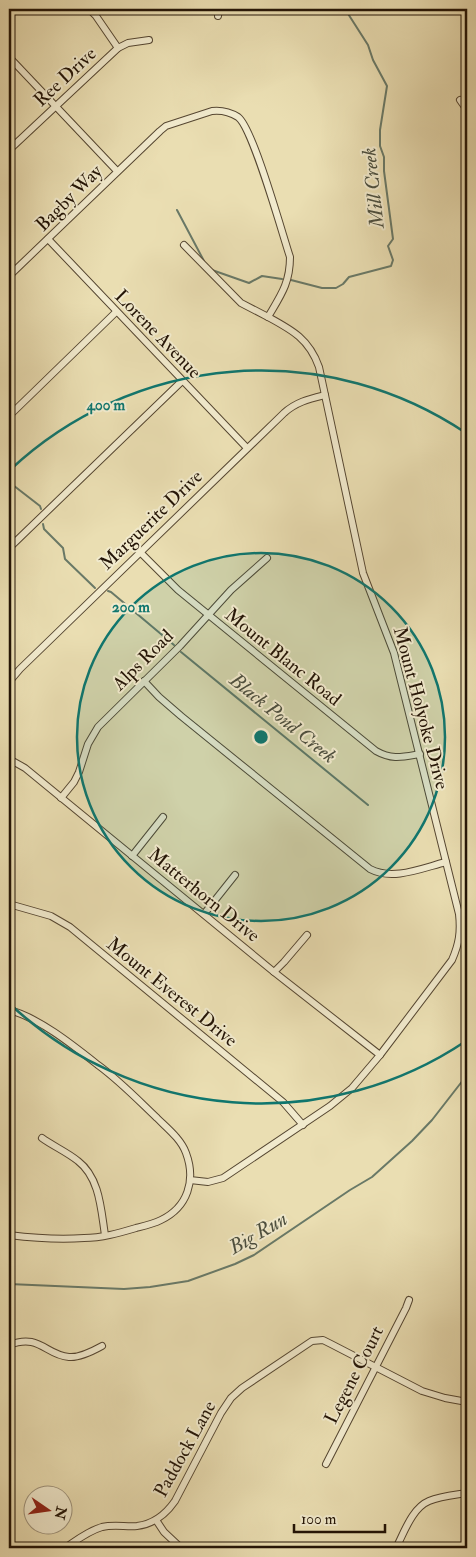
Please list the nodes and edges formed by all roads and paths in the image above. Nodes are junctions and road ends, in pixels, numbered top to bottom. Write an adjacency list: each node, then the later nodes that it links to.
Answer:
1 (89, 9): 5 (street)
2 (218, 9): 3 (street)
3 (218, 16)
4 (149, 40): 5 (street, Ree Drive)
5 (118, 48): 8 (street, Ree Drive)
6 (9, 57): 8 (street)
7 (460, 100): 9 (street)
8 (55, 106): 10 (street, Ree Drive); 11 (street)
9 (467, 110)
10 (9, 150)
11 (117, 171): 12 (street, Bagby Way); 16 (street, Bagby Way)
12 (48, 239): 14 (street, Bagby Way); 15 (street, Lorene Avenue)
13 (184, 245): 16 (street)
14 (9, 276)
15 (116, 312): 17 (street, Lorene Avenue); 19 (street)
16 (268, 317): 18 (street, Mount Holyoke Drive)
17 (182, 381): 20 (street, Lorene Avenue); 21 (street)
18 (325, 395): 20 (street, Marguerite Drive); 27 (street, Mount Holyoke Drive)
19 (9, 416)
20 (247, 448): 22 (street, Marguerite Drive)
21 (10, 544)
22 (140, 552): 24 (street, Mount Blanc Road); 26 (street, Marguerite Drive)
23 (267, 558): 24 (street, Alps Road)
24 (208, 615): 25 (street, Alps Road); 27 (street, Mount Blanc Road)
25 (144, 681): 29 (street, Alps Road); 32 (street)
26 (9, 682)
27 (420, 754): 32 (street, Mount Holyoke Drive)
28 (9, 759): 29 (street, Matterhorn Drive)
29 (61, 798): 31 (street, Matterhorn Drive)
30 (163, 817): 31 (street)
31 (132, 856): 35 (street, Matterhorn Drive)
32 (446, 862): 39 (street, Mount Holyoke Drive)
33 (236, 875): 35 (street)
34 (9, 904): 40 (street, Mount Everest Drive)
35 (204, 914): 37 (street, Matterhorn Drive)
36 (307, 935): 37 (street)
37 (274, 972): 39 (street, Matterhorn Drive)
38 (9, 1010): 42 (street)
39 (380, 1056): 40 (street, Mount Holyoke Drive)
40 (303, 1125): 42 (street, Mount Holyoke Drive)
41 (42, 1138): 44 (street)
42 (190, 1180): 44 (street)
43 (9, 1235): 44 (street)
44 (105, 1236)
45 (409, 1300): 48 (street, Legene Court)
46 (9, 1345): 47 (street)
47 (102, 1346)
48 (376, 1366): 49 (street); 50 (street, Legene Court); 52 (street, Paddock Lane)
49 (467, 1402)
50 (326, 1464)
51 (467, 1493): 55 (street)
52 (156, 1520): 53 (street, Paddock Lane); 54 (street)
53 (66, 1548)
54 (181, 1548)
55 (396, 1548)

